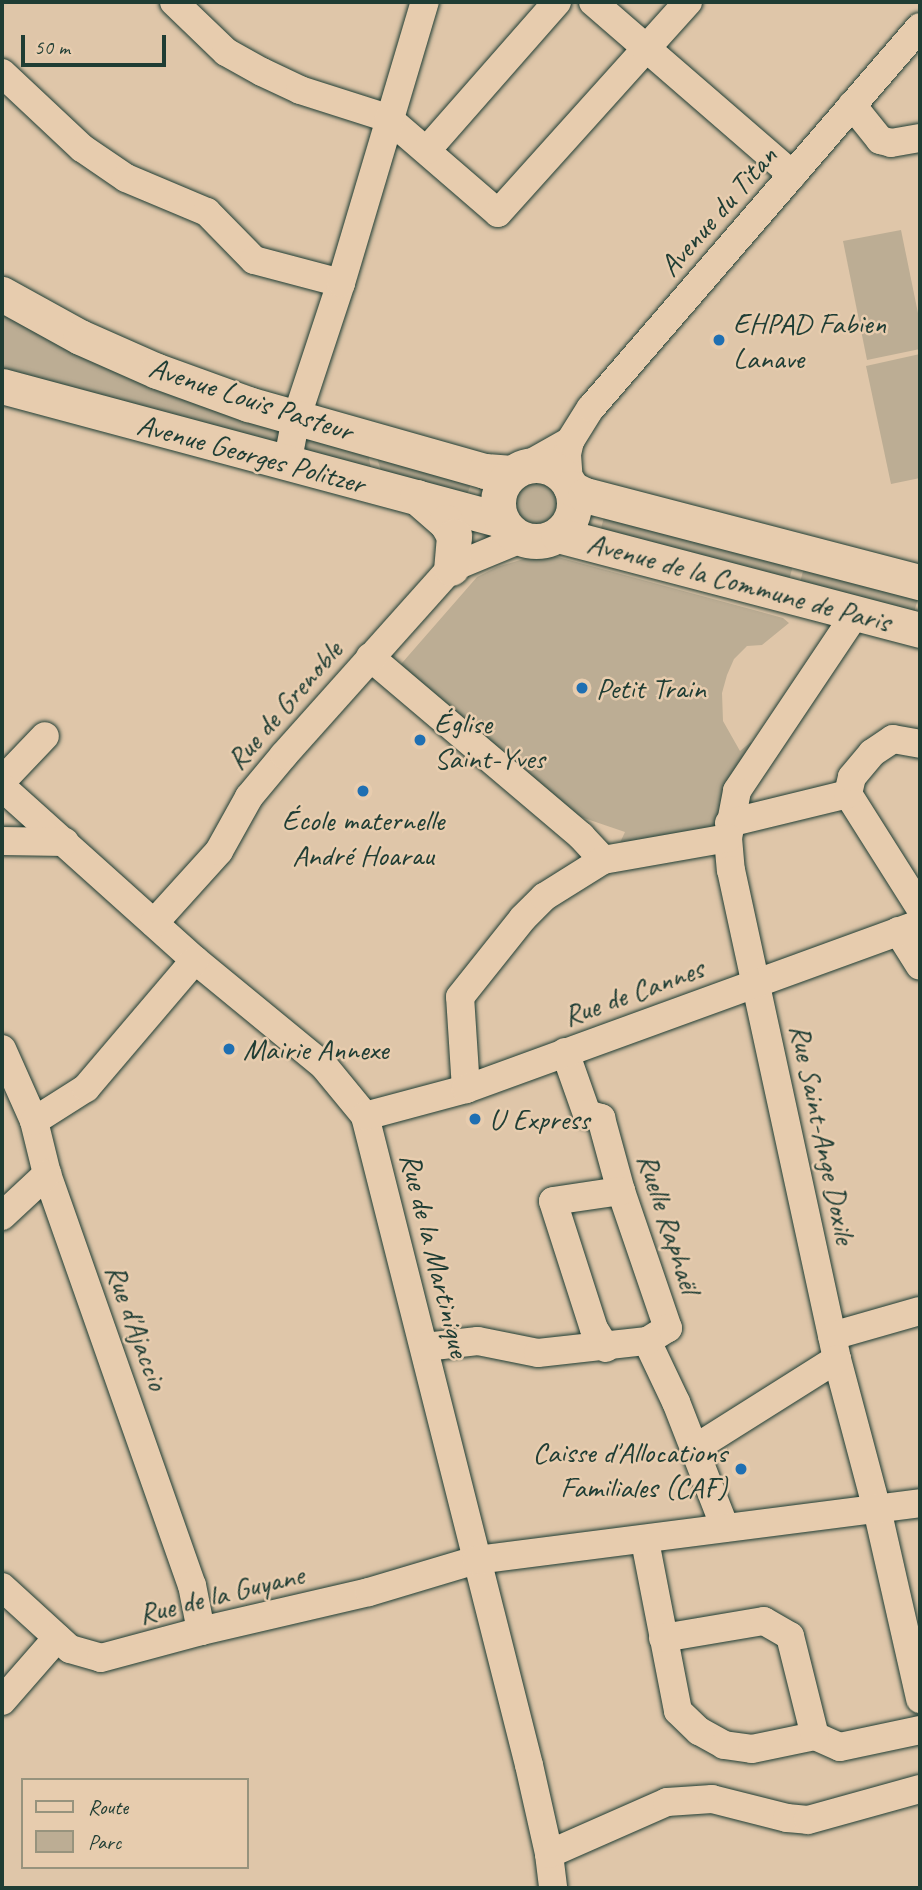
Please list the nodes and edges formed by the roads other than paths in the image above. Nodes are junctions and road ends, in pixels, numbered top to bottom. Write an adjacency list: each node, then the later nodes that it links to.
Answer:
1 (174, 2): 10 (street)
2 (425, 2): 10 (street)
3 (557, 2): 12 (street)
4 (593, 2): 7 (street)
5 (688, 2): 7 (street)
6 (920, 27): 9 (street, Avenue du Titan)
7 (647, 49): 12 (street); 13 (street)
8 (2, 73): 14 (street)
9 (852, 105): 11 (street); 13 (street, Avenue du Titan)
10 (388, 118): 12 (street); 14 (street)
11 (920, 138)
12 (426, 150)
13 (793, 175): 18 (street, Avenue du Titan)
14 (341, 283): 17 (street)
15 (2, 294): 17 (main road, Avenue Louis Pasteur)
16 (2, 386): 19 (main road, Avenue Georges Politzer)
17 (296, 419): 19 (street); 20 (main road, Avenue Louis Pasteur)
18 (570, 441): 20 (street, Avenue du Titan); 21 (street, Avenue du Titan)
19 (292, 465): 22 (main road, Avenue Georges Politzer)
20 (519, 470): 21 (main road); 23 (main road)
21 (570, 486): 24 (main road); 26 (main road, Avenue de la Commune de Paris)
22 (417, 498): 23 (main road, Avenue Georges Politzer); 25 (main road)
23 (504, 535): 24 (main road); 25 (street, Rue de Grenoble)
24 (558, 536): 27 (main road, Avenue de la Commune de Paris)
25 (452, 568): 29 (street, Rue de Grenoble)
26 (920, 582)
27 (856, 613): 28 (main road, Avenue de la Commune de Paris); 35 (street, Rue Saint-Ange Doxile)
28 (920, 630)
29 (370, 657): 38 (street); 40 (street, Rue de Grenoble)
30 (45, 736): 32 (street)
31 (920, 744): 34 (street)
32 (2, 781)
33 (2, 787): 37 (street, Rue de la Martinique)
34 (848, 794): 35 (street); 39 (street)
35 (728, 830): 38 (street); 44 (street, Rue Saint-Ange Doxile)
36 (2, 841): 37 (street)
37 (65, 842): 40 (street, Rue de la Martinique)
38 (603, 860): 47 (street)
39 (920, 908)
40 (154, 923): 42 (street, Rue de la Martinique)
41 (909, 928): 43 (street); 44 (street, Rue de Cannes)
42 (195, 960): 48 (street, Rue de la Martinique); 49 (street)
43 (920, 966)
44 (756, 983): 46 (street, Rue de Cannes); 56 (street, Rue Saint-Ange Doxile)
45 (2, 1049): 49 (street, Rue d'Ajaccio)
46 (565, 1052): 47 (street, Rue de Cannes); 51 (street, Ruelle Raphaël)
47 (466, 1089): 48 (street, Rue de Cannes)
48 (365, 1116): 55 (street, Rue de la Martinique)
49 (34, 1121): 50 (street, Rue d'Ajaccio)
50 (47, 1174): 52 (street); 65 (street, Rue d'Ajaccio)
51 (621, 1191): 54 (street, Ruelle Raphaël); 57 (street)
52 (2, 1216)
53 (920, 1311): 56 (street)
54 (647, 1342): 57 (street); 58 (street)
55 (425, 1347): 57 (street); 63 (street, Rue de la Martinique)
56 (835, 1347): 58 (street); 60 (street, Rue Saint-Ange Doxile)
57 (607, 1348)
58 (694, 1449): 61 (street)
59 (920, 1503): 60 (street, Rue de la Guyane)
60 (877, 1509): 61 (street, Rue de la Guyane); 68 (street, Rue Saint-Ange Doxile)
61 (725, 1528): 62 (street, Rue de la Guyane)
62 (645, 1541): 63 (street, Rue de la Guyane); 66 (street)
63 (477, 1560): 65 (street, Rue de la Guyane); 74 (street, Rue de la Martinique)
64 (2, 1587): 67 (street, Rue de la Guyane)
65 (201, 1631): 67 (street, Rue de la Guyane)
66 (663, 1638): 72 (street); 72 (street)
67 (57, 1639): 70 (street)
68 (915, 1654): 69 (street, Rue Saint-Ange Doxile)
69 (920, 1699)
70 (2, 1701)
71 (920, 1730): 72 (street)
72 (815, 1736)
73 (920, 1789): 74 (street)
74 (549, 1854): 75 (street, Rue de la Martinique)
75 (553, 1888)

